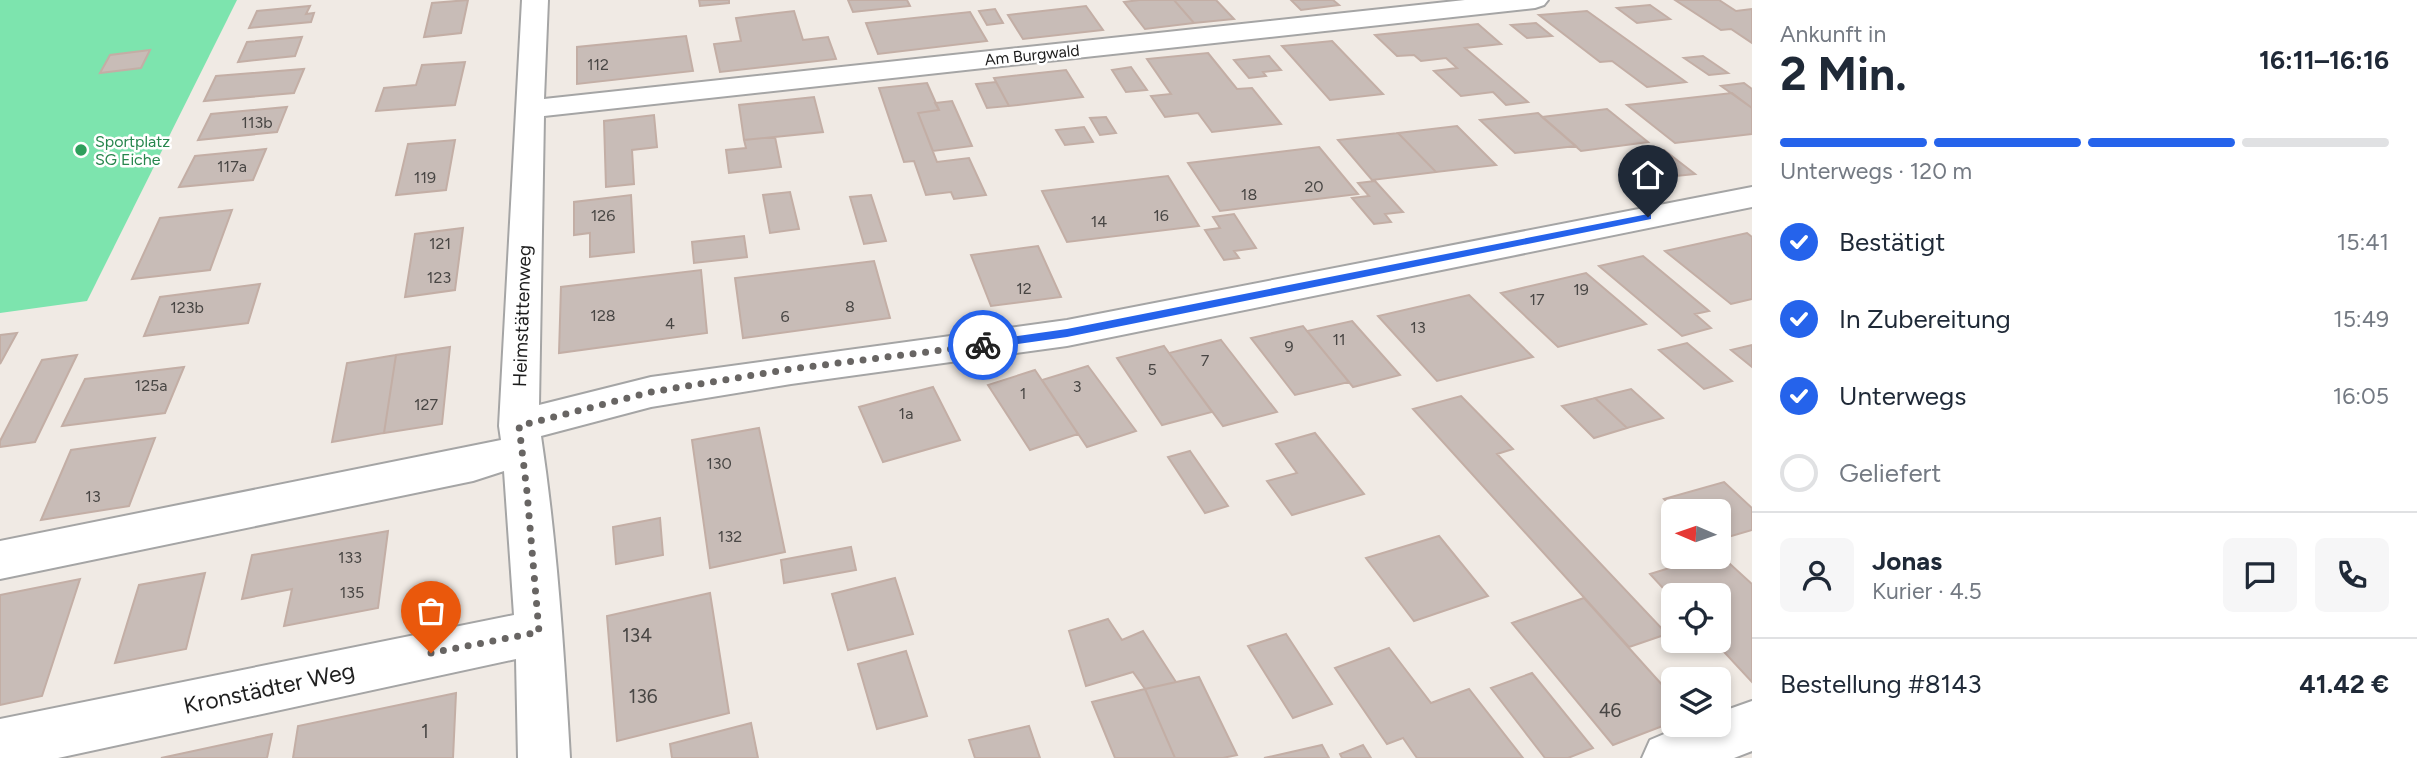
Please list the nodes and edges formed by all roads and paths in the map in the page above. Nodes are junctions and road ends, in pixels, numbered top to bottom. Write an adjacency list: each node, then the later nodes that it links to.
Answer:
1 (536, 0): 3 (street, Heimstättenweg)
2 (1535, 0): 3 (street, Am Burgwald)
3 (529, 109): 5 (street, Heimstättenweg)
4 (1752, 197): 5 (street)
5 (520, 438): 6 (street); 7 (street, Heimstättenweg)
6 (0, 560)
7 (539, 632): 9 (street, Kronstädter Weg); 10 (street, Heimstättenweg)
8 (1752, 726): 11 (street)
9 (0, 745)
10 (544, 758)
11 (1668, 758)

